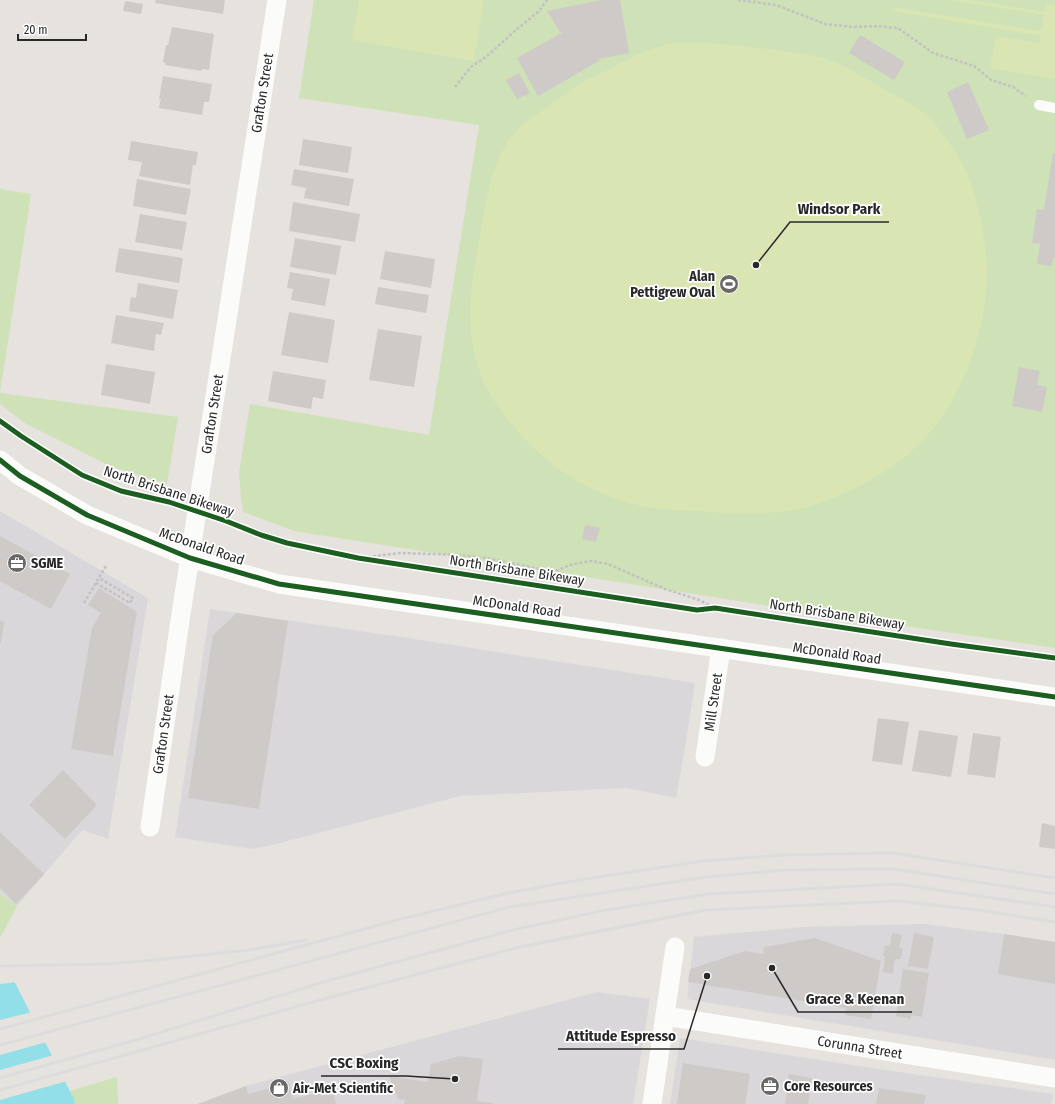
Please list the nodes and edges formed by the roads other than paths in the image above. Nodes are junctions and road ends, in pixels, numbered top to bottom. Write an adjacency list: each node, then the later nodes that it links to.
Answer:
1 (277, 0): 5 (street, Grafton Street)
2 (1039, 105): 3 (lane)
3 (1055, 108)
4 (0, 460): 5 (street, McDonald Road)
5 (190, 558): 6 (street, McDonald Road); 9 (street, Grafton Street)
6 (721, 648): 7 (street, McDonald Road); 8 (street, Mill Street)
7 (1055, 697)
8 (705, 757)
9 (150, 828)
10 (675, 947): 11 (street)
11 (666, 1016): 12 (street, Corunna Street); 13 (street)
12 (1055, 1078)
13 (652, 1104)

